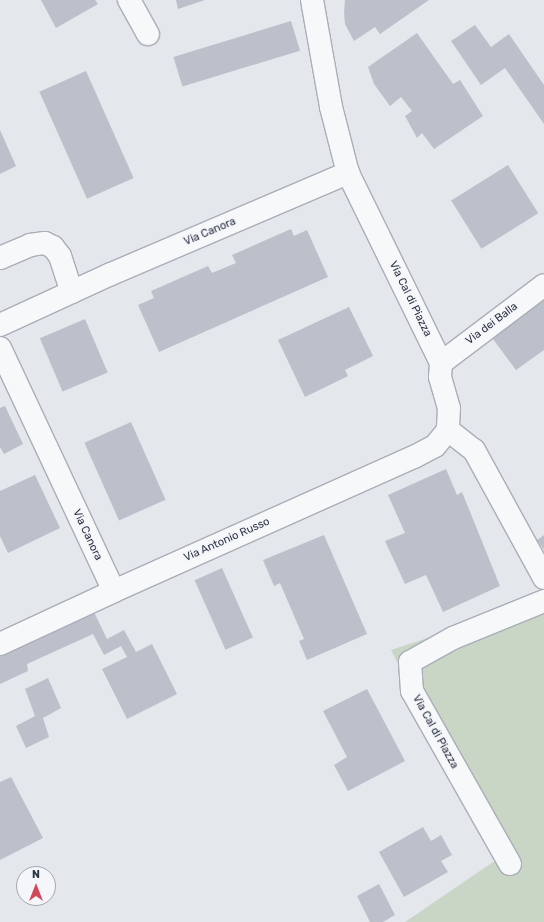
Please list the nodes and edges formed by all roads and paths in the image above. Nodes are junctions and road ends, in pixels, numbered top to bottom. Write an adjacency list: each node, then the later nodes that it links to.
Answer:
1 (129, 0): 3 (street)
2 (312, 0): 4 (street, Via Cal di Piazza)
3 (148, 34)
4 (348, 173): 7 (street, Via Canora); 10 (street, Via Cal di Piazza)
5 (0, 258): 7 (street)
6 (544, 285): 10 (street, Via dei Balla)
7 (72, 292): 8 (street, Via Canora)
8 (0, 325)
9 (0, 348): 13 (street, Via Canora)
10 (441, 363): 11 (street, Via Cal di Piazza)
11 (448, 430): 12 (street); 13 (street, Via Antonio Russo)
12 (544, 578)
13 (114, 591): 15 (street, Via Antonio Russo)
14 (544, 601): 16 (street, Via Cal di Piazza)
15 (0, 644)
16 (510, 864)

